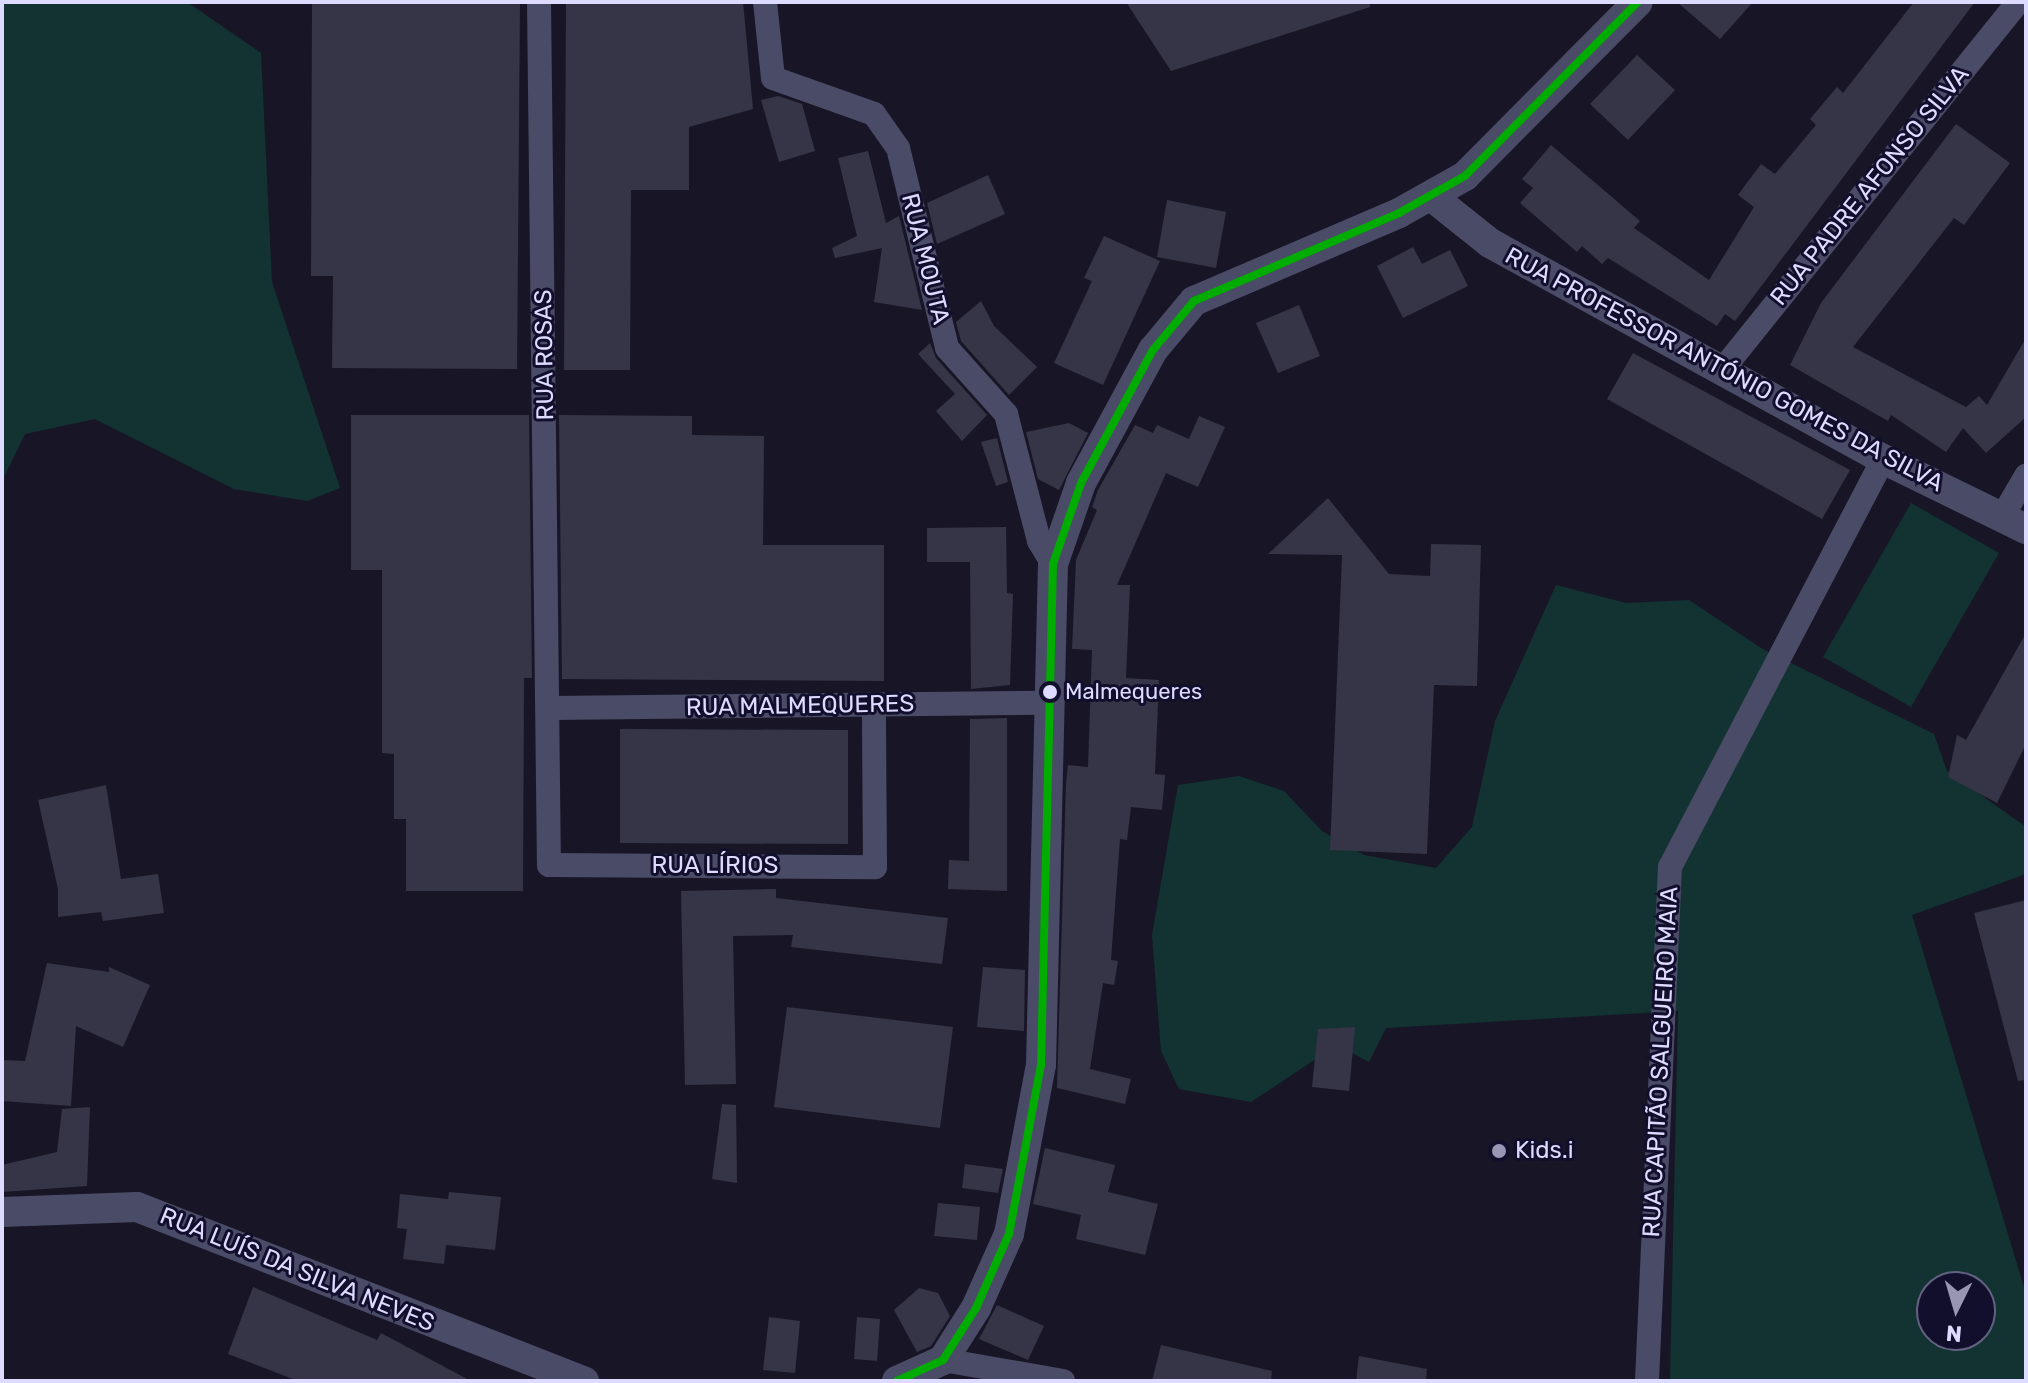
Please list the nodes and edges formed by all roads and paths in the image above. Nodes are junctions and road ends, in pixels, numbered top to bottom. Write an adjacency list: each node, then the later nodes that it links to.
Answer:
1 (539, 2): 13 (street, RUA ROSAS)
2 (765, 2): 10 (street, RUA MOUTA)
3 (1638, 2): 5 (street)
4 (2018, 2): 6 (street, RUA PADRE AFONSO SILVA)
5 (1431, 196): 6 (street, RUA PROFESSOR ANTÓNIO GOMES DA SILVA); 10 (street)
6 (1723, 369): 7 (street, RUA PROFESSOR ANTÓNIO GOMES DA SILVA)
7 (1883, 459): 9 (street, RUA PROFESSOR ANTÓNIO GOMES DA SILVA); 19 (street, RUA CAPITÃO SALGUEIRO MAIA)
8 (2026, 476): 9 (street)
9 (2014, 523)
10 (1053, 564): 11 (street)
11 (1049, 703): 12 (street, RUA MALMEQUERES); 15 (street)
12 (874, 705): 13 (street, RUA MALMEQUERES); 13 (street, RUA LÍRIOS)
13 (550, 708)
14 (2, 1212): 16 (street, RUA LUÍS DA SILVA NEVES)
15 (943, 1360): 17 (street); 18 (street)
16 (569, 1379)
17 (897, 1381)
18 (1063, 1381)
19 (1647, 1381)

